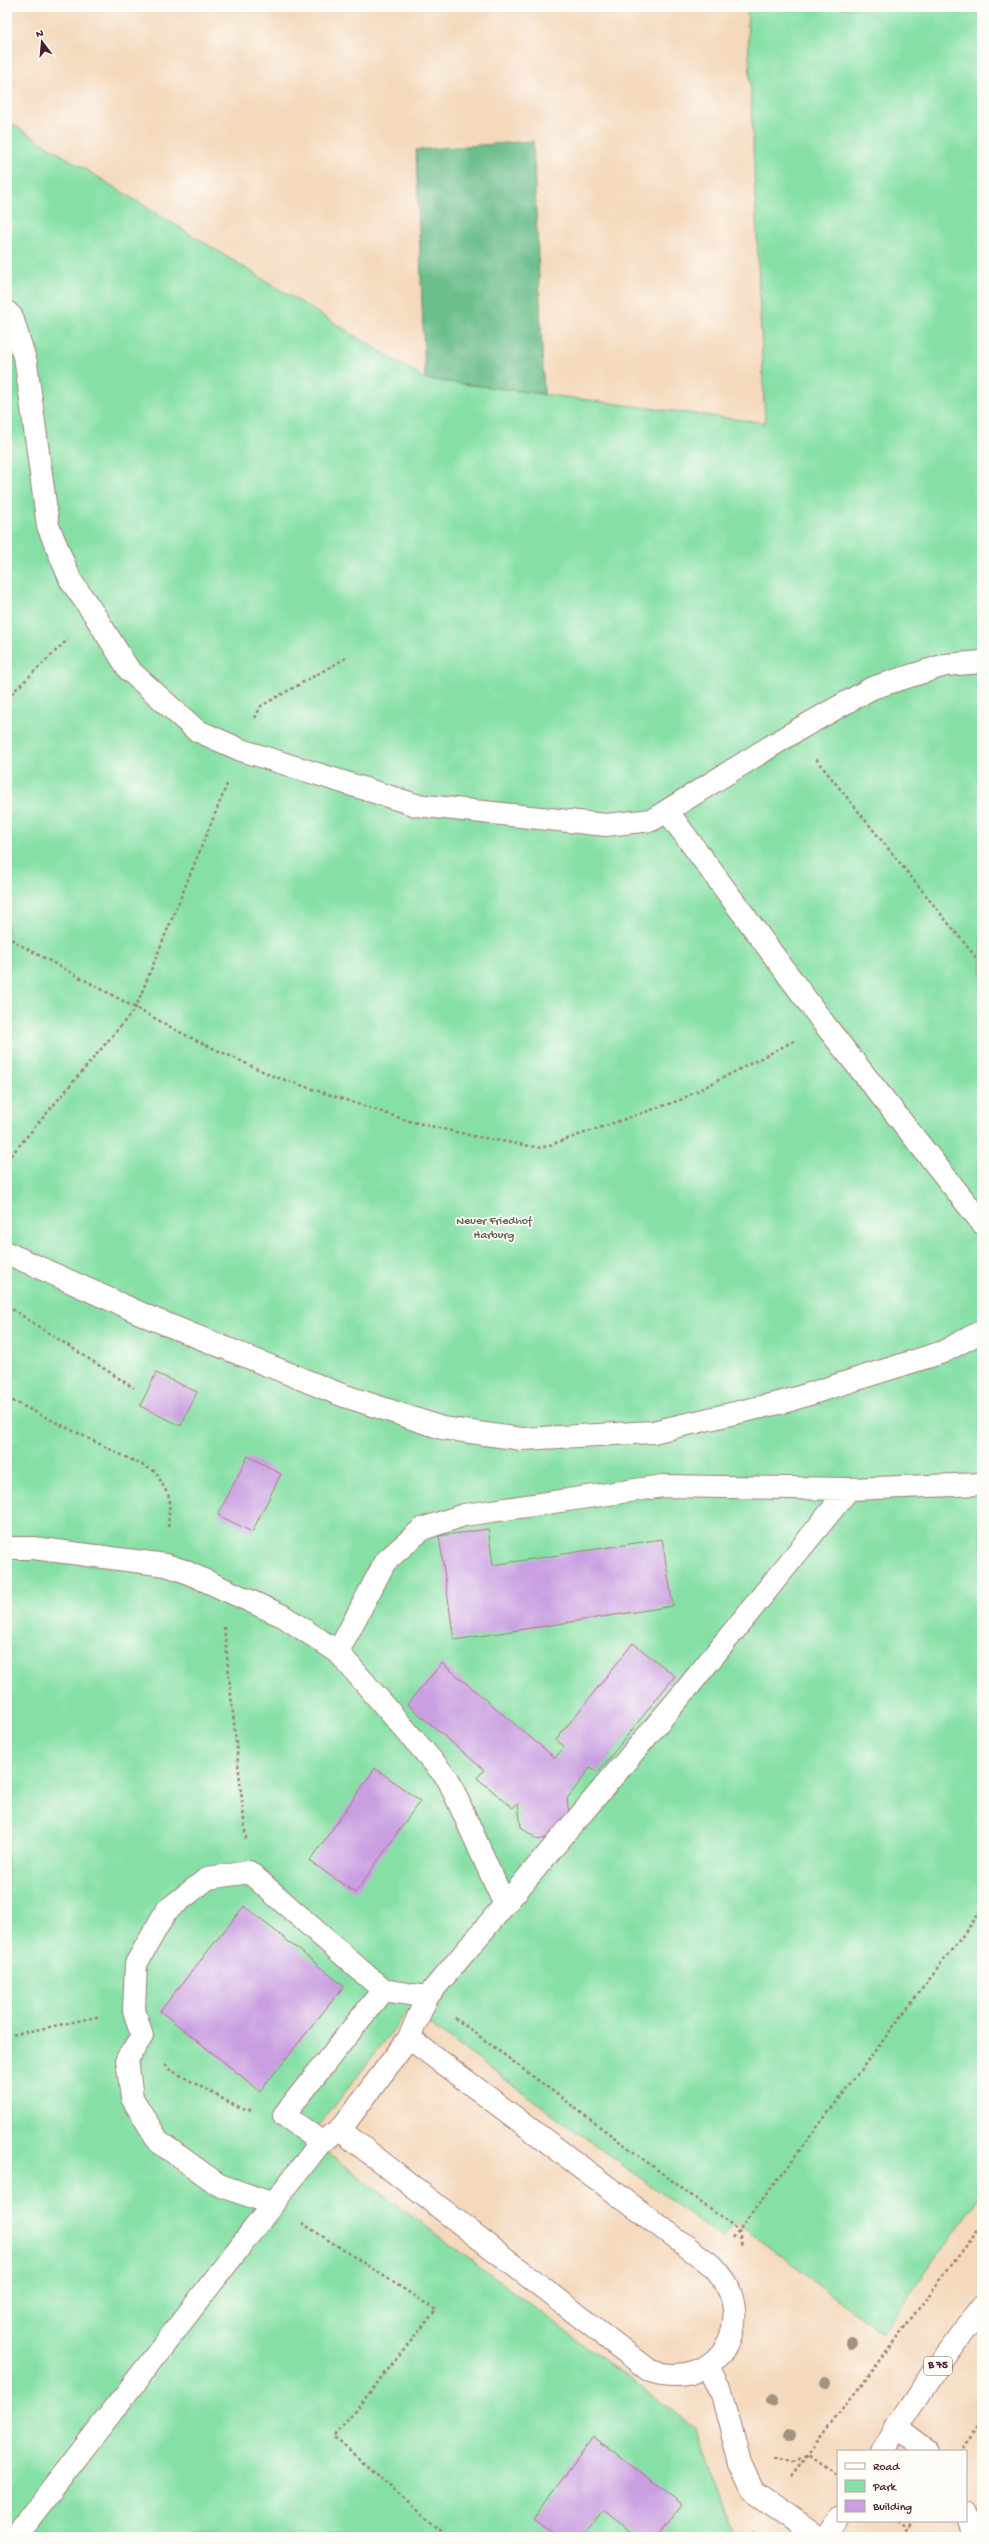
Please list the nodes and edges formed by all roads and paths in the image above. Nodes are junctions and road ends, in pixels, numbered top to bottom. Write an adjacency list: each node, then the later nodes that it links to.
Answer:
1 (7, 312): 2 (street)
2 (94, 614): 5 (path); 7 (street)
3 (346, 658): 7 (path)
4 (982, 662): 6 (street)
5 (7, 698)
6 (794, 732): 8 (street); 10 (path)
7 (241, 750): 8 (street); 11 (path)
8 (668, 812): 12 (street)
9 (7, 935): 11 (path)
10 (982, 965)
11 (135, 1009): 12 (path); 13 (path)
12 (825, 1025): 14 (street)
13 (7, 1160)
14 (982, 1223)
15 (7, 1253): 17 (street)
16 (7, 1306): 18 (path)
17 (982, 1331)
18 (134, 1388)
19 (7, 1398): 23 (path)
20 (982, 1484): 21 (street)
21 (849, 1488): 25 (street); 27 (street)
22 (7, 1548): 23 (street)
23 (175, 1568): 24 (street)
24 (220, 1587): 25 (street); 26 (path)
25 (338, 1652): 27 (street)
26 (249, 1872): 29 (street); 31 (street)
27 (504, 1903): 30 (street)
28 (982, 1910): 41 (path)
29 (383, 1990): 30 (street); 36 (street)
30 (427, 1997): 35 (street)
31 (134, 2010): 33 (path); 34 (street)
32 (459, 2020): 41 (path)
33 (7, 2036)
34 (142, 2036): 36 (path); 39 (street)
35 (410, 2038): 37 (street); 42 (street)
36 (284, 2115): 38 (street)
37 (340, 2130): 38 (street); 44 (street)
38 (321, 2142): 39 (street)
39 (273, 2204): 58 (street); 59 (path)
40 (982, 2225): 50 (path)
41 (739, 2231): 42 (path)
42 (714, 2267): 44 (street)
43 (982, 2306): 46 (street, B 75)
44 (707, 2366): 52 (street)
45 (982, 2422): 49 (path)
46 (896, 2428): 47 (street, B 75); 48 (street)
47 (883, 2450)
48 (926, 2450)
49 (960, 2450)
50 (808, 2455): 51 (path); 52 (path)
51 (837, 2476)
52 (770, 2503): 60 (street)
53 (967, 2517): 63 (street)
54 (837, 2520): 61 (street)
55 (898, 2522): 57 (path)
56 (911, 2522): 57 (path)
57 (907, 2529): 62 (path)
58 (15, 2537)
59 (447, 2537)
60 (819, 2537)
61 (826, 2537)
62 (901, 2537)
63 (973, 2537)

